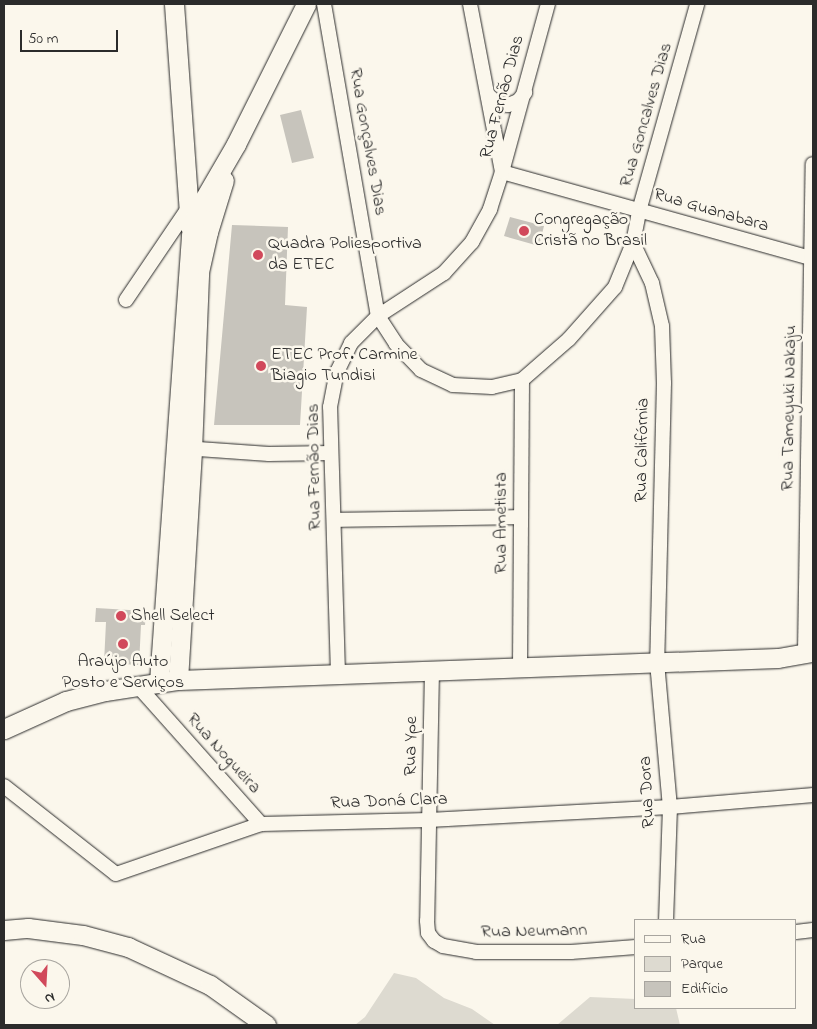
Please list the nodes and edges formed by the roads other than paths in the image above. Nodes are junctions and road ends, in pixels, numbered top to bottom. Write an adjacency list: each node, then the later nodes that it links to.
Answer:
1 (174, 4): 10 (main road)
2 (306, 4): 9 (main road)
3 (324, 4): 20 (street, Rua Gonçalves Dias)
4 (470, 4): 8 (street)
5 (548, 4): 7 (street, Rua Fernão Dias)
6 (697, 4): 15 (street, Rua Goncalves Dias)
7 (525, 93): 8 (street); 13 (street, Rua Fernão Dias)
8 (488, 95): 13 (street)
9 (236, 144): 12 (main road); 16 (main road)
10 (187, 164): 12 (main road); 14 (main road)
11 (813, 164): 18 (street, Rua Tameyuki Nakaju)
12 (223, 166): 14 (main road)
13 (502, 172): 15 (street, Rua Guanabara); 20 (street, Rua Fernão Dias)
14 (196, 204): 16 (main road); 19 (street)
15 (640, 211): 17 (street, Rua Goncalves Dias); 18 (street, Rua Guanabara)
16 (199, 234): 22 (main road)
17 (633, 243): 21 (street, Rua Goncalves Dias); 27 (street, Rua Califórnia)
18 (812, 258): 26 (street, Rua Tameyuki Nakaju)
19 (126, 300)
20 (378, 316): 21 (street, Rua Goncalves Dias); 23 (street, Rua Fernão Dias)
21 (522, 380): 24 (street, Rua Ametista)
22 (185, 448): 23 (street); 31 (main road); 32 (main road)
23 (331, 453): 25 (street, Rua Fernão Dias)
24 (521, 517): 25 (street); 28 (street, Rua Ametista)
25 (334, 520): 30 (street, Rua Fernão Dias)
26 (809, 652): 27 (main road)
27 (657, 662): 28 (main road); 37 (street, Rua Dora)
28 (520, 667): 29 (main road)
29 (432, 670): 30 (main road); 38 (street, Rua Ype)
30 (338, 674): 31 (main road)
31 (178, 680): 32 (main road)
32 (159, 682): 33 (main road)
33 (138, 686): 34 (main road); 39 (street, Rua Nogueira)
34 (4, 729)
35 (4, 786): 39 (street, Rua Doná Clara)
36 (813, 795): 37 (street, Rua Doná Clara)
37 (670, 807): 38 (street, Rua Doná Clara); 40 (street, Rua Dora)
38 (430, 820): 39 (street, Rua Doná Clara); 44 (street, Rua Ype)
39 (261, 824)
40 (666, 919)
41 (4, 930): 46 (main road)
42 (813, 930): 43 (street)
43 (797, 932)
44 (434, 941): 45 (street, Rua Neumann)
45 (634, 947)
46 (266, 1025)

